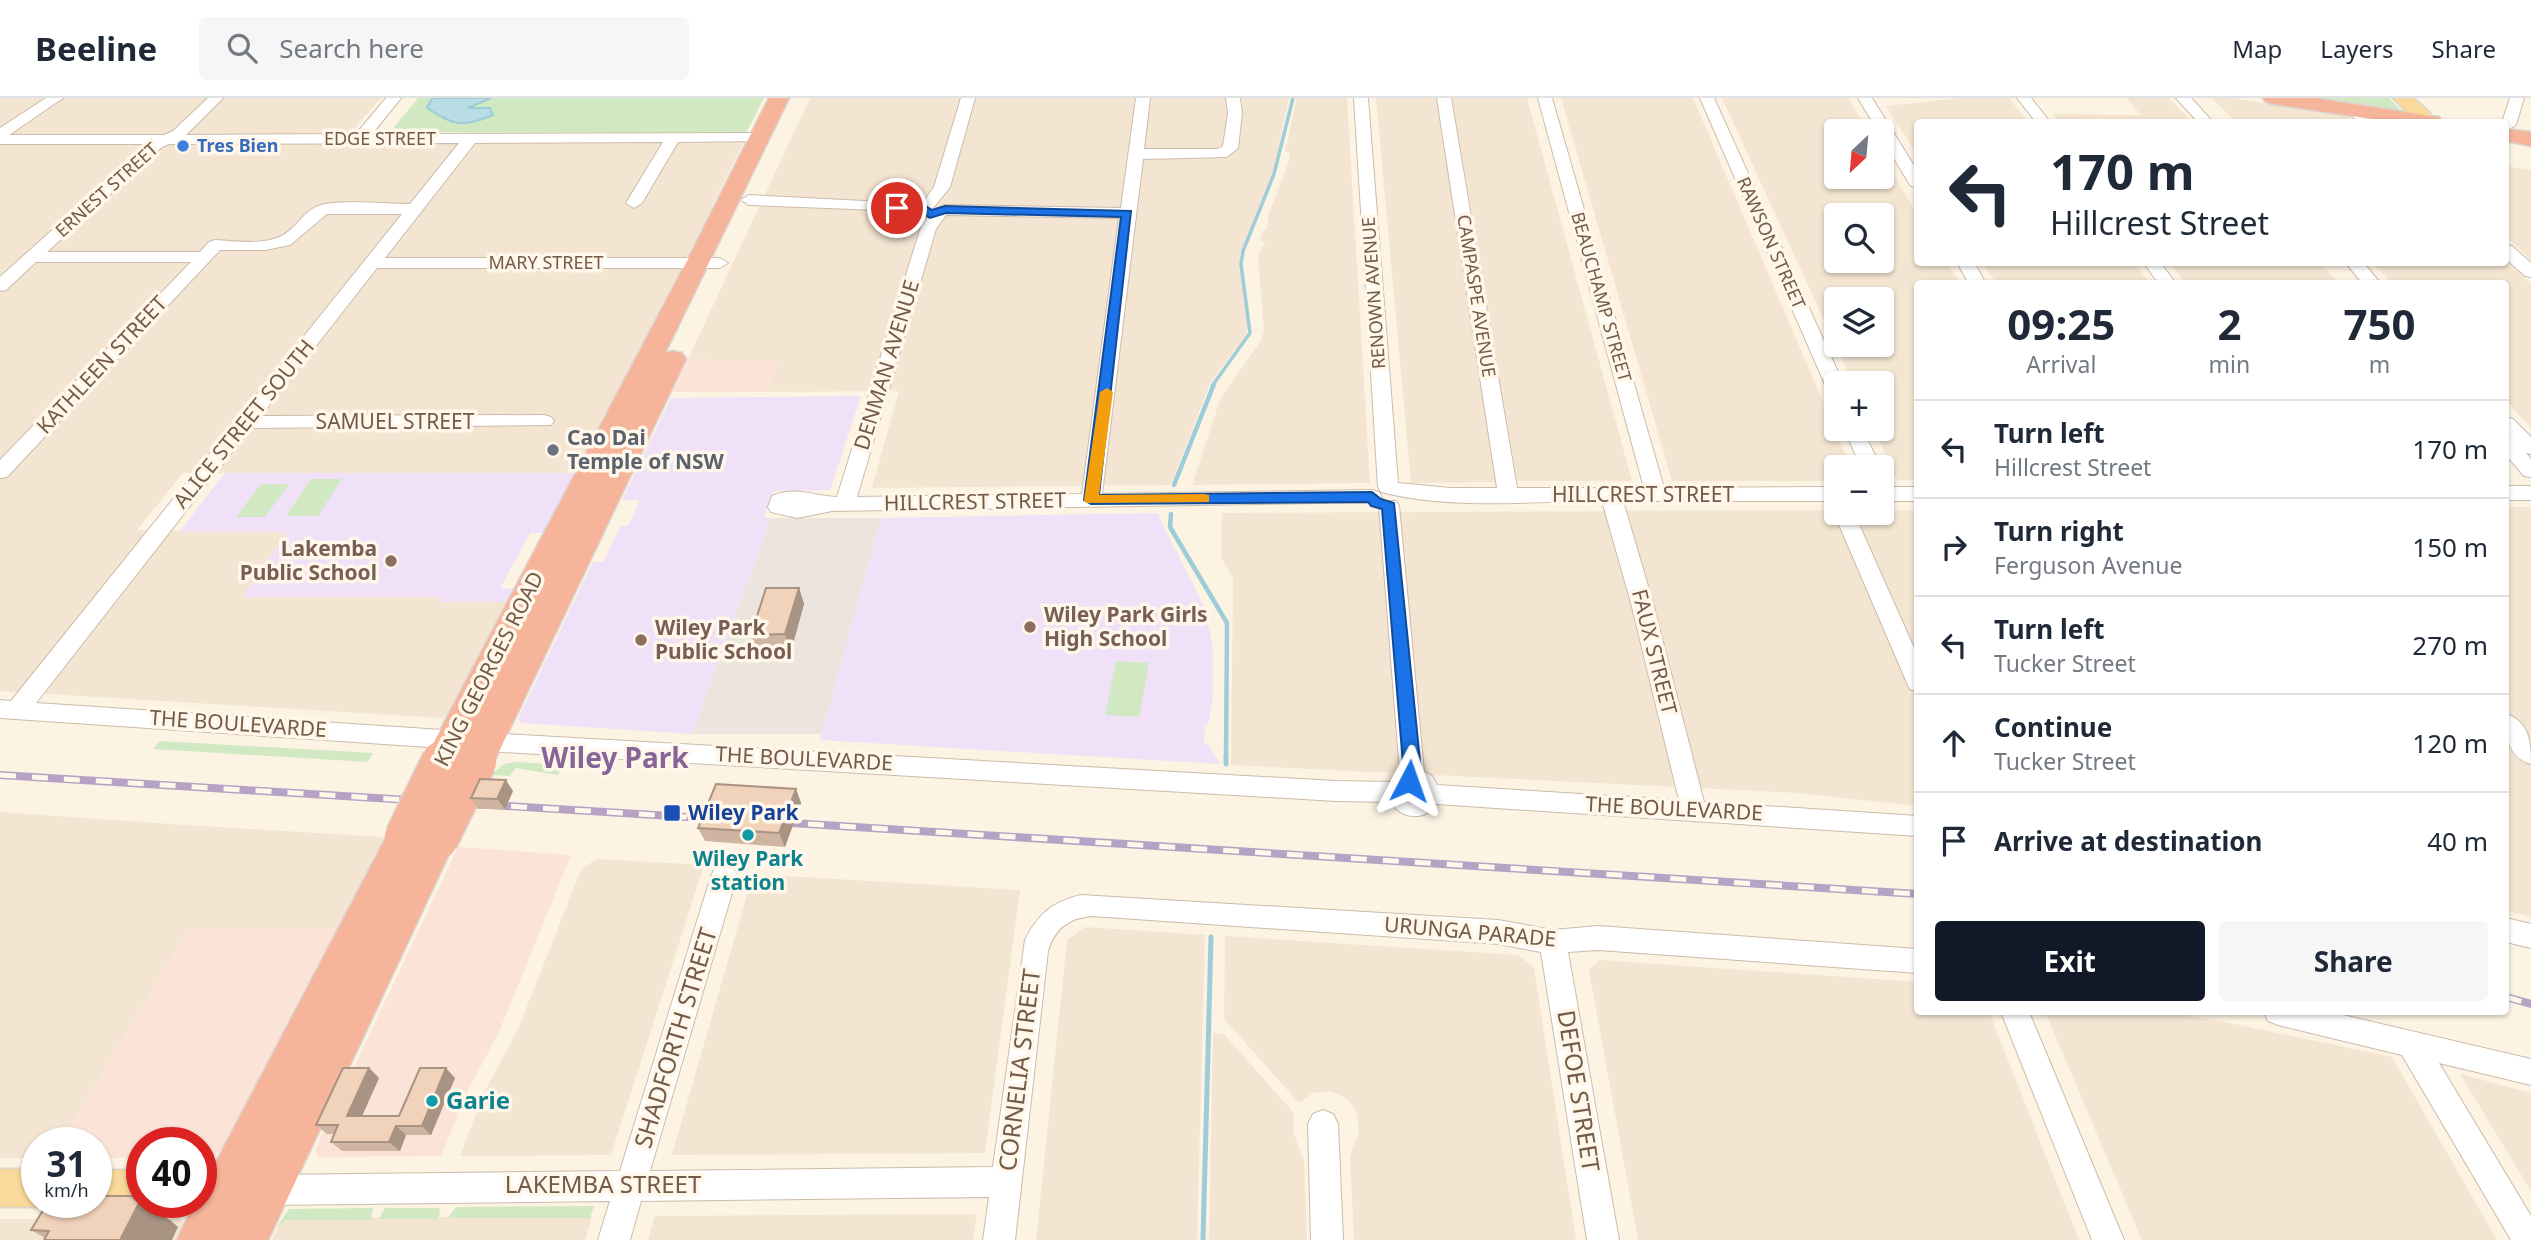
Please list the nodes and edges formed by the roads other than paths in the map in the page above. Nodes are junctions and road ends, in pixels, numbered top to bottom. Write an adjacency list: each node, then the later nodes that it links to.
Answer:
1 (56, 98): 28 (street)
2 (216, 98): 32 (street, ERNEST STREET)
3 (394, 98): 33 (street)
4 (779, 98): 29 (highway, KING GEORGES ROAD)
5 (796, 98): 38 (highway, KING GEORGES ROAD)
6 (968, 98): 37 (street, DENMAN AVENUE)
7 (1143, 98): 35 (street)
8 (1233, 98): 35 (street)
9 (1361, 98): 71 (street, RENOWN AVENUE)
10 (1444, 98): 69 (street, CAMPASPE AVENUE)
11 (1545, 98): 70 (street, BEAUCHAMP STREET)
12 (1707, 98): 56 (street, RAWSON STREET)
13 (1865, 98): 36 (street)
14 (2024, 98): 21 (street)
15 (2182, 98): 22 (street)
16 (2198, 98): 23 (street)
17 (2273, 98): 20 (highway)
18 (2402, 98): 25 (main road)
19 (2517, 98): 26 (street)
20 (2360, 116): 24 (highway)
21 (2041, 119)
22 (2203, 119)
23 (2218, 119)
24 (2394, 119)
25 (2426, 119)
26 (2509, 123)
27 (2509, 130): 34 (highway)
28 (0, 137): 32 (street, EDGE STREET)
29 (760, 137): 31 (street, EDGE STREET); 47 (highway, KING GEORGES ROAD)
30 (471, 138): 31 (street, EDGE STREET); 33 (street, EDGE STREET); 40 (street, ALICE STREET SOUTH)
31 (673, 138): 39 (street)
32 (167, 139): 33 (street, EDGE STREET); 44 (street, ERNEST STREET)
33 (360, 139)
34 (2531, 139)
35 (1136, 154): 42 (street)
36 (1914, 178)
37 (942, 187): 41 (street, DENMAN AVENUE)
38 (749, 200): 41 (street); 47 (highway, KING GEORGES ROAD)
39 (634, 203)
40 (415, 209): 45 (street); 46 (street, ALICE STREET SOUTH)
41 (941, 211): 42 (street); 74 (street, DENMAN AVENUE)
42 (1127, 213): 73 (street)
43 (2509, 253): 51 (street)
44 (33, 257): 45 (street); 55 (street, ERNEST STREET)
45 (205, 257): 63 (street, KATHLEEN STREET)
46 (372, 263): 47 (street, MARY STREET); 58 (street, ALICE STREET SOUTH)
47 (709, 263): 79 (highway, KING GEORGES ROAD)
48 (2154, 266): 52 (street)
49 (2341, 266): 53 (street)
50 (2357, 266): 54 (street)
51 (2531, 272)
52 (2165, 280)
53 (2353, 280)
54 (2369, 280)
55 (0, 286)
56 (1828, 371)
57 (544, 421): 58 (street, SAMUEL STREET)
58 (246, 422): 77 (street, ALICE STREET SOUTH)
59 (2509, 425): 61 (street)
60 (2509, 446): 62 (street)
61 (2531, 448)
62 (2531, 471)
63 (0, 472)
64 (1894, 493): 68 (street)
65 (2509, 493): 66 (street)
66 (2531, 493)
67 (1824, 494): 70 (street, HILLCREST STREET)
68 (1914, 494)
69 (1508, 495): 71 (street, HILLCREST STREET); 72 (street, HILLCREST STREET)
70 (1656, 495): 72 (street, HILLCREST STREET)
71 (1389, 496): 73 (street, HILLCREST STREET); 81 (street, RENOWN AVENUE)
72 (1611, 496): 82 (street, FAUX STREET)
73 (1091, 500): 74 (street, HILLCREST STREET)
74 (838, 504)
75 (1849, 525): 76 (street)
76 (1914, 674)
77 (8, 710): 79 (street, THE BOULEVARDE)
78 (2509, 727): 80 (street)
79 (464, 751): 81 (street, THE BOULEVARDE); 99 (highway, KING GEORGES ROAD, bridge)
80 (2531, 755)
81 (1414, 789): 82 (street, THE BOULEVARDE)
82 (1693, 810): 83 (street, THE BOULEVARDE)
83 (1914, 826)
84 (724, 876): 96 (street, SHADFORTH STREET)
85 (1064, 911): 88 (street, URUNGA PARADE); 95 (street, CORNELIA STREET)
86 (2509, 931): 87 (street)
87 (2531, 936)
88 (1553, 942): 89 (street, URUNGA PARADE); 105 (street, DEFOE STREET)
89 (1914, 961)
90 (2016, 1015): 106 (street)
91 (2291, 1015): 92 (street)
92 (2411, 1043): 93 (street); 107 (street)
93 (2531, 1072)
94 (1323, 1124): 104 (street)
95 (1006, 1182): 96 (street, LAKEMBA STREET); 103 (street, CORNELIA STREET)
96 (631, 1185): 99 (street, LAKEMBA STREET); 102 (street, SHADFORTH STREET)
97 (0, 1188): 98 (main road)
98 (21, 1188)
99 (231, 1190): 100 (highway, KING GEORGES ROAD); 101 (highway, KING GEORGES ROAD)
100 (200, 1240)
101 (244, 1240)
102 (614, 1240)
103 (999, 1240)
104 (1327, 1240)
105 (1602, 1240)
106 (2108, 1240)
107 (2528, 1240)

